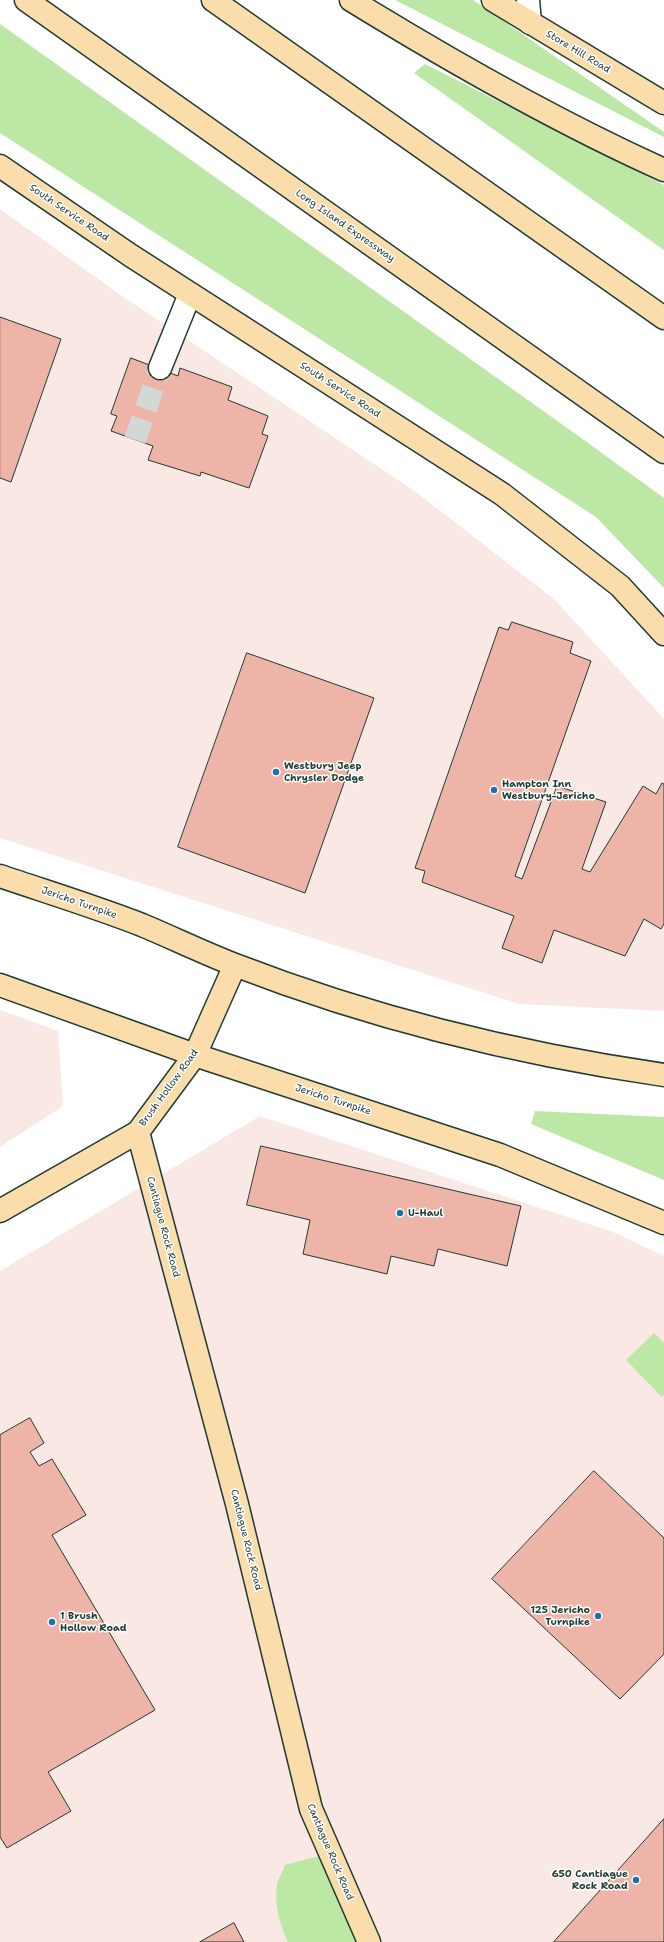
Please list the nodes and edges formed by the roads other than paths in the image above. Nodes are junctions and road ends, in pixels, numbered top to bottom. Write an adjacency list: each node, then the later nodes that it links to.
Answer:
1 (26, 0): 13 (main road, Long Island Expressway)
2 (213, 0): 11 (main road)
3 (351, 0): 9 (main road)
4 (493, 0): 6 (main road, Store Hill Road)
5 (528, 0): 6 (street)
6 (530, 23): 7 (main road, Store Hill Road)
7 (664, 102)
8 (0, 166): 10 (main road, South Service Road)
9 (664, 170)
10 (190, 294): 12 (street); 14 (main road, South Service Road)
11 (664, 318)
12 (160, 368)
13 (664, 452)
14 (664, 634)
15 (0, 876): 16 (main road, Jericho Turnpike)
16 (235, 965): 18 (main road, Brush Hollow Road); 19 (main road, Jericho Turnpike)
17 (0, 984): 18 (main road, Jericho Turnpike)
18 (196, 1055): 20 (main road, Brush Hollow Road); 22 (main road, Jericho Turnpike)
19 (664, 1075)
20 (138, 1132): 21 (main road, Brush Hollow Road); 23 (main road, Cantiague Rock Road)
21 (0, 1211)
22 (664, 1222)
23 (369, 1942)

